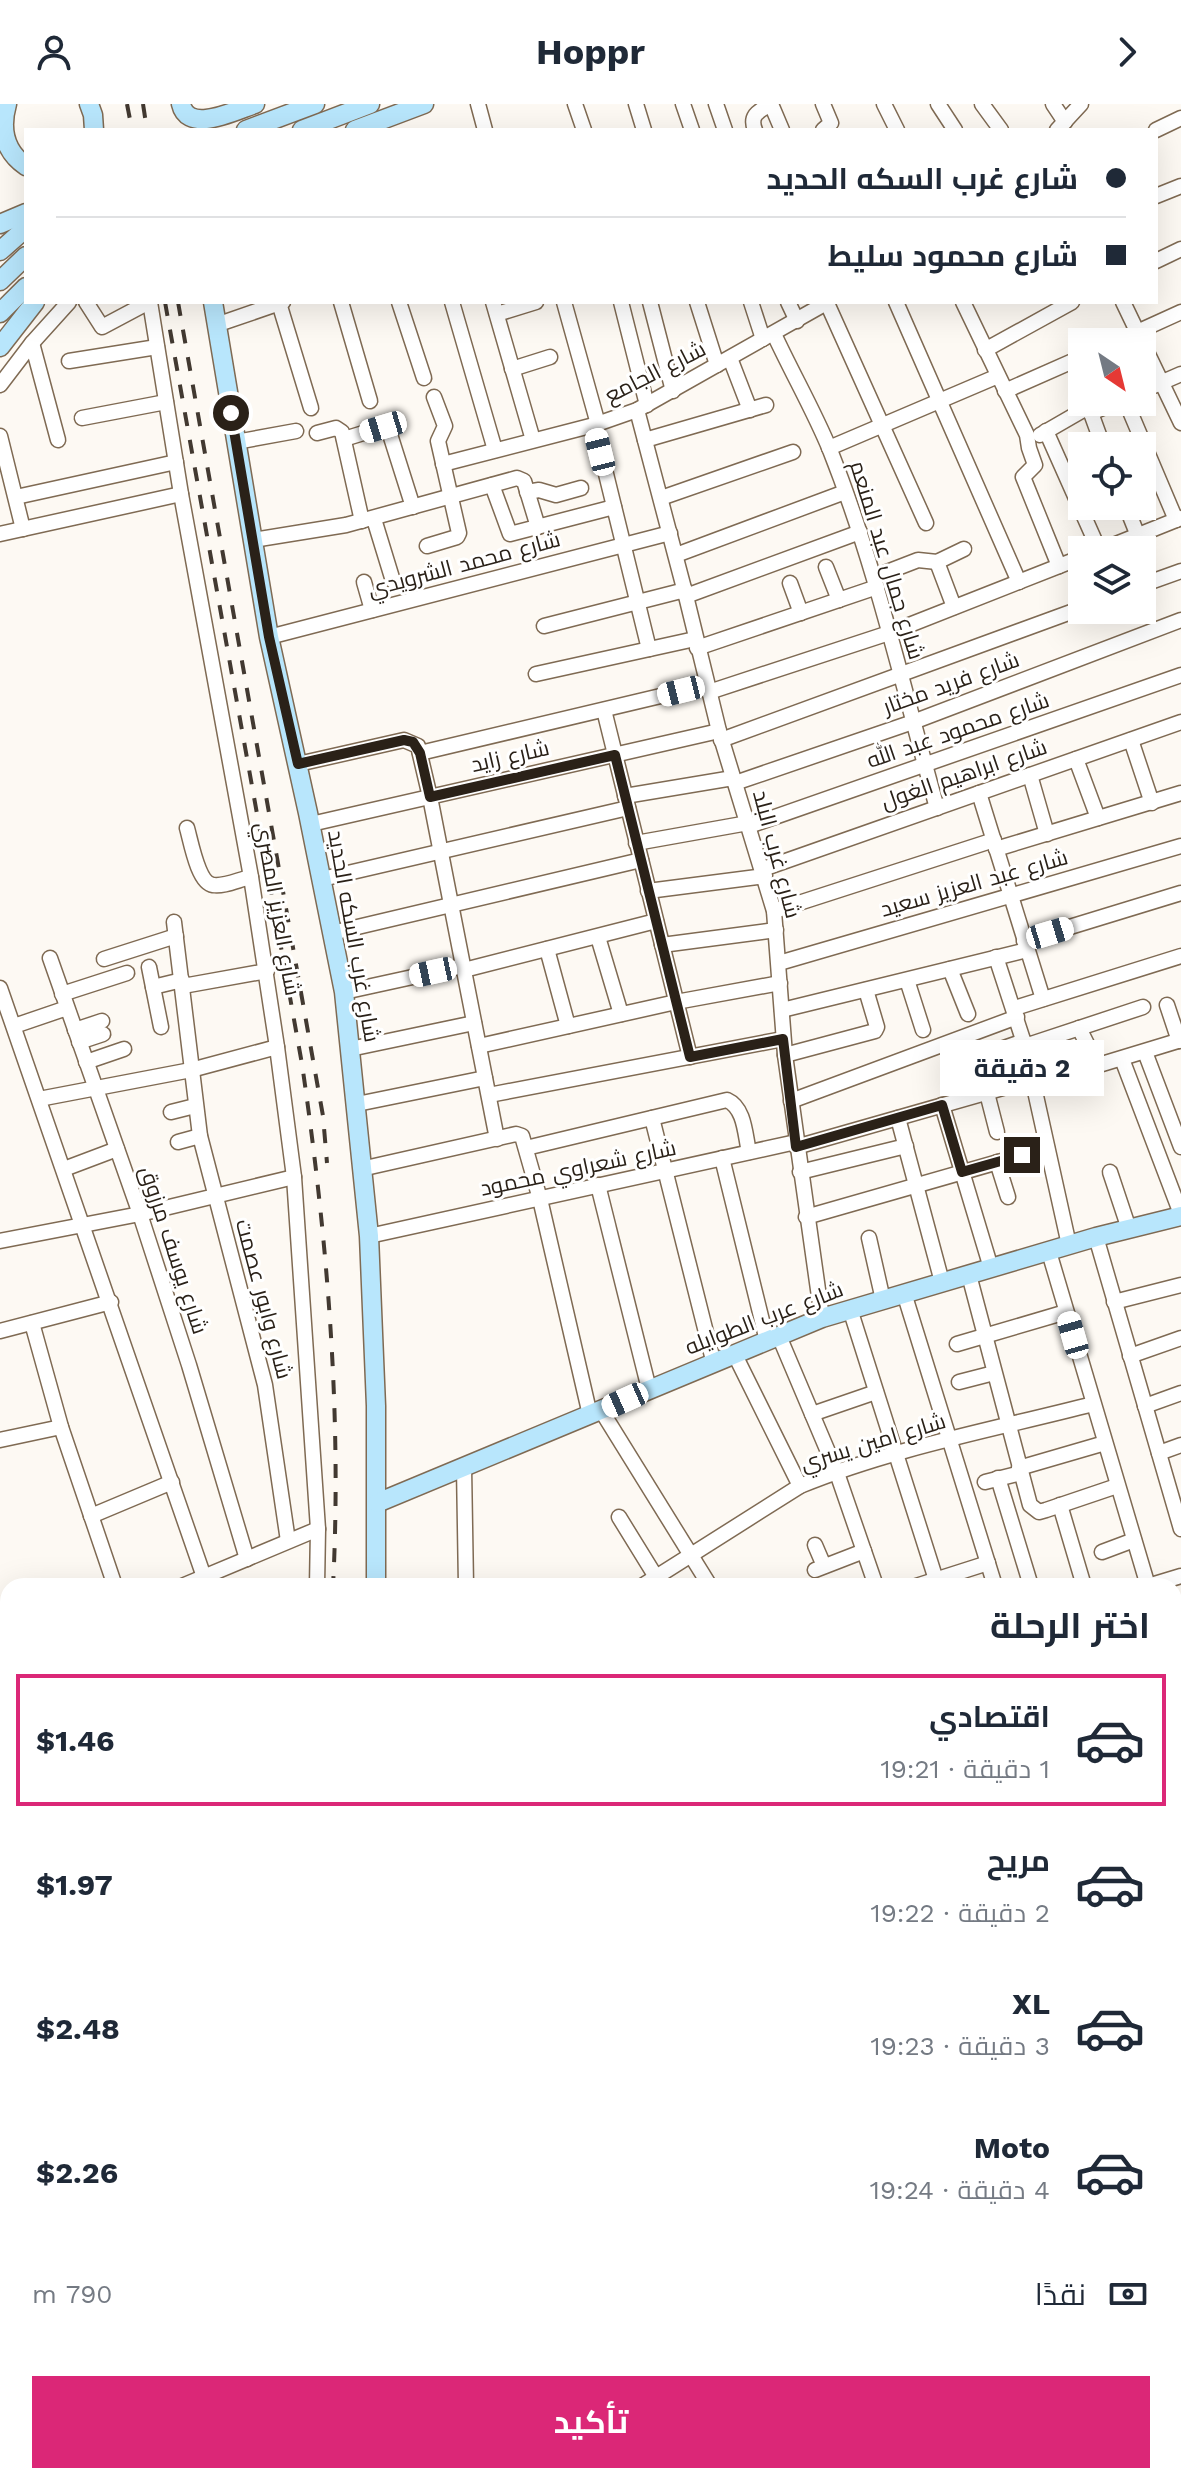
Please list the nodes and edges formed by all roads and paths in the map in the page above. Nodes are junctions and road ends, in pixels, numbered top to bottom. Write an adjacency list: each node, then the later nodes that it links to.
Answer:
1 (7, 104): 38 (street)
2 (89, 104): 22 (street)
3 (255, 104): 19 (street)
4 (315, 104): 23 (street)
5 (370, 104): 24 (street)
6 (424, 104): 25 (street)
7 (478, 104): 26 (street)
8 (575, 104): 27 (street)
9 (636, 104): 28 (street)
10 (683, 104): 29 (street)
11 (716, 104): 30 (street)
12 (771, 104): 31 (street); 32 (street)
13 (823, 104): 33 (street)
14 (884, 104): 34 (street)
15 (938, 104): 35 (street)
16 (982, 104): 36 (street)
17 (1053, 104): 21 (street)
18 (1081, 104): 21 (street)
19 (182, 107)
20 (1181, 118): 37 (street)
21 (1061, 126)
22 (94, 128)
23 (251, 128)
24 (307, 128)
25 (360, 128)
26 (484, 128)
27 (583, 128)
28 (643, 128)
29 (691, 128)
30 (724, 128)
31 (755, 128)
32 (781, 128)
33 (825, 128)
34 (896, 128)
35 (954, 128)
36 (1000, 128)
37 (1158, 129)
38 (1, 137): 39 (street)
39 (24, 164)
40 (1181, 186): 41 (street)
41 (1158, 195)
42 (24, 214): 43 (street)
43 (0, 224)
44 (24, 230): 46 (street)
45 (1181, 249): 48 (street)
46 (0, 251)
47 (24, 258): 49 (street)
48 (1158, 260)
49 (0, 281)
50 (24, 289): 77 (street)
51 (33, 304): 84 (street)
52 (67, 304): 83 (street)
53 (87, 304): 54 (street)
54 (145, 304)
55 (149, 304): 85 (street, شارع العزيز المصري)
56 (213, 304): 79 (street, شارع غرب السكه الحديد)
57 (278, 304): 79 (street)
58 (281, 304): 106 (street)
59 (342, 304): 103 (street)
60 (400, 304): 95 (street)
61 (453, 304): 126 (street)
62 (522, 304): 75 (street)
63 (565, 304): 113 (street)
64 (621, 304): 107 (street, شارع غرب البلد)
65 (651, 304): 99 (street)
66 (698, 304): 89 (street)
67 (752, 304): 82 (street, شارع جمال عبد المنعم)
68 (789, 304): 78 (street)
69 (825, 304): 78 (street, شارع الجامع)
70 (829, 304): 114 (street)
71 (897, 304): 102 (street)
72 (964, 304): 86 (street)
73 (1068, 304): 86 (street)
74 (1124, 304): 80 (street)
75 (495, 308): 91 (street)
76 (1181, 312): 81 (street)
77 (0, 313)
78 (797, 321): 82 (street, شارع الجامع)
79 (216, 325): 124 (street, شارع غرب السكه الحديد)
80 (1137, 328)
81 (1146, 328)
82 (768, 337): 89 (street, شارع الجامع); 125 (street, شارع جمال عبد المنعم)
83 (32, 343): 97 (street); 120 (street)
84 (0, 347)
85 (157, 347): 88 (street); 104 (street, شارع العزيز المصري)
86 (985, 350): 94 (street)
87 (550, 357): 91 (street)
88 (69, 361)
89 (724, 362): 99 (street, شارع الجامع); 108 (street)
90 (1068, 363): 100 (street)
91 (512, 369): 121 (street)
92 (1156, 369): 96 (street)
93 (1181, 374): 96 (street)
94 (998, 376): 100 (street); 102 (street)
95 (424, 378)
96 (1162, 383): 98 (street); 112 (street)
97 (0, 385)
98 (1156, 385)
99 (673, 391): 107 (street, شارع الجامع)
100 (1005, 391): 123 (street)
101 (434, 397): 129 (street)
102 (940, 400): 114 (street); 165 (street)
103 (370, 401)
104 (166, 402): 111 (street); 128 (street, شارع العزيز المصري)
105 (766, 405): 108 (street)
106 (311, 408)
107 (642, 408): 113 (street, شارع الجامع); 122 (street, شارع غرب البلد)
108 (750, 410): 122 (street)
109 (1073, 416): 116 (street)
110 (1132, 416): 140 (street)
111 (82, 418)
112 (1181, 423)
113 (596, 425): 121 (street, شارع الجامع); 139 (street)
114 (882, 425): 125 (street); 143 (street)
115 (296, 431): 124 (street)
116 (1046, 431): 123 (street); 149 (street)
117 (317, 433): 119 (street)
118 (0, 436): 135 (street)
119 (344, 439): 138 (street); 141 (street)
120 (58, 440)
121 (533, 440): 126 (street, شارع الجامع)
122 (645, 440): 137 (street, شارع غرب البلد)
123 (1029, 441): 158 (street)
124 (236, 442): 151 (street, شارع غرب السكه الحديد)
125 (829, 448): 133 (street, شارع جمال عبد المنعم)
126 (495, 450): 129 (street, شارع الجامع)
127 (793, 452): 137 (street)
128 (176, 462): 134 (street, شارع العزيز المصري); 135 (street)
129 (443, 464): 136 (street)
130 (492, 485): 132 (street); 136 (street); 144 (street)
131 (581, 488): 132 (street)
132 (527, 492): 144 (street)
133 (845, 492): 146 (street, شارع جمال عبد المنعم); 155 (street)
134 (181, 494): 145 (street); 213 (street, شارع العزيز المصري)
135 (16, 497): 145 (street)
136 (449, 497): 138 (street); 153 (street)
137 (661, 498): 147 (street, شارع غرب البلد)
138 (413, 507): 141 (street)
139 (614, 507): 144 (street); 152 (street)
140 (1178, 519): 150 (street)
141 (368, 520): 151 (street); 162 (street)
142 (1132, 520): 150 (street)
143 (926, 523)
144 (538, 527)
145 (23, 529): 148 (street)
146 (860, 532): 164 (street, شارع جمال عبد المنعم); 167 (street)
147 (670, 533): 152 (street, شارع محمد الشرويدي); 155 (street, شارع غرب البلد)
148 (0, 534)
149 (1094, 536)
150 (1138, 536)
151 (253, 540): 177 (street, شارع غرب السكه الحديد)
152 (623, 545): 169 (street); 171 (street, شارع محمد الشرويدي)
153 (427, 546)
154 (964, 549): 156 (street)
155 (676, 555): 167 (street, شارع غرب البلد)
156 (937, 562): 164 (street); 170 (street)
157 (1068, 562): 158 (street)
158 (1059, 566): 165 (street)
159 (826, 567): 168 (street)
160 (1181, 571): 161 (street)
161 (1156, 580)
162 (393, 581)
163 (364, 582): 171 (street)
164 (876, 582): 168 (street); 176 (street, شارع جمال عبد المنعم)
165 (1019, 582): 170 (street)
166 (790, 583): 172 (street)
167 (686, 593): 169 (street); 178 (street, شارع غرب البلد)
168 (839, 600): 172 (street)
169 (637, 602): 175 (street); 179 (street)
170 (954, 607): 176 (street)
171 (372, 610): 177 (street, شارع محمد الشرويدي)
172 (801, 613): 178 (street)
173 (1068, 613): 182 (street, شارع زايد)
174 (1181, 620): 185 (street, شارع فريد مختار)
175 (544, 626)
176 (889, 633): 182 (street, شارع جمال عبد المنعم); 183 (street)
177 (269, 637): 192 (street, شارع غرب السكه الحديد)
178 (696, 643): 179 (street); 183 (street, شارع غرب البلد)
179 (649, 649): 180 (street)
180 (536, 674)
181 (1181, 675): 193 (street, شارع محمود عبد الله)
182 (900, 676): 185 (street, شارع جمال عبد المنعم); 187 (street, شارع زايد)
183 (708, 689): 184 (street); 187 (street, شارع غرب البلد)
184 (604, 710): 189 (street); 190 (street)
185 (913, 722): 193 (street, شارع جمال عبد المنعم); 195 (street, شارع فريد مختار)
186 (1181, 722): 188 (street, شارع ابراهيم الغول)
187 (720, 736): 190 (street, شارع زايد); 195 (street, شارع غرب البلد)
188 (1131, 740): 191 (street, شارع ابراهيم الغول); 200 (street)
189 (420, 753): 192 (street); 198 (street)
190 (615, 755): 198 (street, شارع زايد); 199 (street)
191 (1076, 759): 194 (street, شارع ابراهيم الغول); 202 (street)
192 (298, 764): 203 (street, شارع غرب السكه الحديد)
193 (925, 765): 201 (street, شارع جمال عبد المنعم); 204 (street, شارع محمود عبد الله)
194 (1030, 775): 196 (street, شارع ابراهيم الغول); 206 (street)
195 (734, 780): 199 (street, شارع فريد مختار); 204 (street, شارع غرب البلد)
196 (979, 793): 201 (street, شارع ابراهيم الغول); 208 (street)
197 (1181, 793): 200 (street)
198 (430, 797): 203 (street, شارع زايد); 210 (street)
199 (626, 802): 207 (street); 210 (street, شارع فريد مختار)
200 (1152, 803): 202 (street)
201 (937, 808): 212 (street, شارع ابراهيم الغول)
202 (1098, 818): 206 (street)
203 (311, 824): 214 (street, شارع غرب السكه الحديد)
204 (748, 824): 207 (street, شارع محمود عبد الله); 212 (street, شارع غرب البلد)
205 (187, 828): 213 (street)
206 (1047, 834): 208 (street)
207 (636, 843): 211 (street)
208 (995, 844): 217 (street); 219 (street)
209 (1181, 846): 217 (street, شارع عبد العزيز سعيد)
210 (441, 851): 214 (street, شارع فريد مختار); 218 (street)
211 (641, 860): 215 (street); 218 (street)
212 (764, 872): 215 (street); 219 (street, شارع غرب البلد)
213 (251, 877): 235 (street, شارع العزيز المصري)
214 (322, 879): 222 (street, شارع غرب السكه الحديد)
215 (648, 891): 220 (street)
216 (1181, 893): 225 (street)
217 (1011, 896): 225 (street); 231 (street, شارع عبد العزيز سعيد)
218 (452, 906): 222 (street); 233 (street)
219 (774, 911): 221 (street, شارع غرب البلد)
220 (656, 921): 223 (street); 224 (street)
221 (776, 930): 224 (street); 231 (street, شارع غرب البلد)
222 (332, 933): 243 (street, شارع غرب السكه الحديد)
223 (598, 937): 226 (street); 251 (street)
224 (662, 945): 246 (street)
225 (1026, 946): 228 (street); 244 (street)
226 (547, 949): 233 (street); 255 (street)
227 (1181, 956): 244 (street)
228 (996, 957): 234 (street); 250 (street)
229 (50, 958): 245 (street, شارع يوسف مرزوق)
230 (104, 959): 238 (street, شارع وابور عصمت)
231 (779, 963): 239 (street, شارع غرب البلد)
232 (149, 967): 240 (street)
233 (464, 968): 243 (street); 253 (street)
234 (950, 969): 237 (street); 252 (street)
235 (267, 971): 238 (street); 265 (street, شارع العزيز المصري)
236 (127, 973): 245 (street)
237 (907, 980): 242 (street); 259 (street)
238 (182, 983): 240 (street); 274 (street, شارع وابور عصمت)
239 (780, 983): 246 (street); 249 (street, شارع غرب البلد)
240 (153, 987): 257 (street)
241 (0, 988): 254 (street)
242 (866, 990): 249 (street); 270 (street)
243 (344, 992): 267 (street, شارع غرب السكه الحديد)
244 (1043, 999): 250 (street)
245 (64, 1001): 254 (street); 260 (street, شارع يوسف مرزوق)
246 (676, 1002): 251 (street); 271 (street)
247 (1167, 1005): 262 (street)
248 (1143, 1007): 258 (street)
249 (782, 1010): 261 (street, شارع غرب البلد)
250 (1016, 1013): 263 (street); 281 (street)
251 (621, 1014): 255 (street)
252 (968, 1014)
253 (474, 1023): 264 (street); 267 (street)
254 (14, 1026): 280 (street)
255 (568, 1026): 264 (street)
256 (103, 1027): 260 (street)
257 (161, 1027)
258 (1079, 1028): 263 (street); 272 (street)
259 (923, 1030)
260 (77, 1036): 273 (street, شارع يوسف مرزوق)
261 (783, 1039): 270 (street, شارع غرب البلد); 271 (street)
262 (1180, 1041): 269 (street)
263 (1025, 1044): 268 (street); 276 (street)
264 (479, 1046): 275 (street)
265 (277, 1047): 274 (street); 307 (street, شارع العزيز المصري)
266 (124, 1049): 273 (street)
267 (350, 1049): 282 (street, شارع غرب السكه الحديد)
268 (995, 1051)
269 (1145, 1052): 272 (street); 294 (street)
270 (785, 1055): 281 (street, شارع غرب البلد)
271 (690, 1057): 279 (street)
272 (1122, 1059): 314 (street)
273 (86, 1062): 277 (street, شارع يوسف مرزوق)
274 (191, 1070): 277 (street); 284 (street, شارع وابور عصمت)
275 (485, 1078): 279 (street); 282 (street)
276 (1031, 1080): 278 (street, شارع شعراوي محمود); 296 (street)
277 (95, 1090): 280 (street); 297 (street, شارع يوسف مرزوق)
278 (987, 1093): 283 (street, شارع شعراوي محمود); 288 (street)
279 (489, 1095): 290 (street)
280 (39, 1099): 301 (street)
281 (791, 1101): 292 (street, شارع غرب البلد)
282 (357, 1104): 302 (street, شارع غرب السكه الحديد)
283 (942, 1105): 287 (street, شارع شعراوي محمود); 305 (street)
284 (195, 1106): 285 (street); 289 (street, شارع وابور عصمت)
285 (171, 1112)
286 (652, 1118): 295 (street); 298 (street); 303 (street)
287 (898, 1118): 292 (street, شارع شعراوي محمود); 293 (street)
288 (997, 1132)
289 (200, 1136): 291 (street); 310 (street, شارع وابور عصمت)
290 (497, 1139): 295 (street); 302 (street)
291 (178, 1142)
292 (796, 1144): 298 (street, شارع شعراوي محمود); 304 (street, شارع غرب البلد)
293 (906, 1146): 304 (street); 309 (street)
294 (1181, 1147)
295 (526, 1148): 312 (street)
296 (1047, 1148): 300 (street); 322 (street)
297 (117, 1149): 301 (street); 313 (street, شارع يوسف مرزوق)
298 (749, 1152): 299 (street, شارع شعراوي محمود)
299 (722, 1158): 303 (street, شارع شعراوي محمود); 338 (street)
300 (997, 1162): 305 (street); 311 (street)
301 (64, 1169): 316 (street)
302 (361, 1169): 318 (street, شارع غرب السكه الحديد)
303 (666, 1171): 308 (street, شارع شعراوي محمود); 343 (street)
304 (800, 1172): 315 (street, شارع غرب البلد)
305 (962, 1172): 309 (street); 324 (street)
306 (1110, 1172): 317 (street)
307 (294, 1177): 310 (street); 372 (street, شارع العزيز المصري)
308 (598, 1185): 312 (street, شارع شعراوي محمود); 346 (street)
309 (916, 1185): 315 (street); 326 (street)
310 (214, 1197): 313 (street); 375 (street, شارع وابور عصمت)
311 (1008, 1197)
312 (540, 1199): 318 (street, شارع شعراوي محمود); 351 (street)
313 (140, 1214): 316 (street); 380 (street, شارع يوسف مرزوق)
314 (1181, 1215): 317 (street, شارع عرب الطوايله)
315 (806, 1217): 334 (street, شارع غرب البلد)
316 (83, 1224): 321 (street); 330 (street)
317 (1129, 1229): 319 (street, شارع عرب الطوايله)
318 (369, 1236): 367 (street, شارع غرب السكه الحديد)
319 (1096, 1237): 322 (street, شارع عرب الطوايله); 331 (street)
320 (869, 1238): 329 (street)
321 (1, 1239)
322 (1069, 1245): 323 (street, شارع عرب الطوايله)
323 (1049, 1252): 324 (street, شارع عرب الطوايله); 333 (street)
324 (991, 1268): 325 (street, شارع عرب الطوايله)
325 (969, 1275): 326 (street, شارع عرب الطوايله); 337 (street)
326 (942, 1282): 328 (street, شارع عرب الطوايله)
327 (1181, 1285): 331 (street)
328 (904, 1293): 329 (street, شارع عرب الطوايله); 356 (street)
329 (883, 1300): 332 (street, شارع عرب الطوايله)
330 (111, 1302): 335 (street); 364 (street)
331 (1114, 1302): 342 (street)
332 (850, 1309): 334 (street, شارع عرب الطوايله); 347 (street)
333 (1066, 1312): 337 (street); 349 (street)
334 (822, 1318): 338 (street, شارع عرب الطوايله)
335 (32, 1323): 336 (street); 354 (street)
336 (0, 1331)
337 (985, 1337): 340 (street); 344 (street)
338 (773, 1338): 341 (street, شارع عرب الطوايله); 352 (street)
339 (1181, 1338): 342 (street)
340 (957, 1344)
341 (735, 1355): 343 (street, شارع عرب الطوايله); 365 (street)
342 (1130, 1356): 350 (street)
343 (714, 1364): 346 (street, شارع عرب الطوايله)
344 (994, 1373): 345 (street); 353 (street)
345 (959, 1382)
346 (649, 1389): 351 (street, شارع عرب الطوايله)
347 (876, 1392): 352 (street); 360 (street)
348 (1181, 1393): 350 (street)
349 (1093, 1404): 353 (street, شارع امين يسري); 357 (street)
350 (1145, 1406): 359 (street)
351 (596, 1413): 361 (street, شارع عرب الطوايله); 379 (street)
352 (812, 1414): 363 (street)
353 (1008, 1426): 356 (street, شارع امين يسري); 362 (street)
354 (61, 1427): 355 (street); 370 (street)
355 (0, 1440)
356 (951, 1440): 360 (street, شارع امين يسري); 381 (street)
357 (1105, 1443): 362 (street); 366 (street)
358 (1181, 1445): 359 (street)
359 (1159, 1453): 369 (street)
360 (896, 1455): 363 (street, شارع امين يسري); 390 (street)
361 (464, 1467): 367 (street, شارع عرب الطوايله); 387 (street)
362 (1020, 1470): 368 (street); 393 (street)
363 (837, 1473): 365 (street, شارع امين يسري); 377 (street)
364 (172, 1482): 370 (street); 382 (street)
365 (800, 1486): 379 (street, شارع امين يسري)
366 (1117, 1486): 368 (street); 374 (street)
367 (377, 1503): 386 (street, شارع غرب السكه الحديد)
368 (1060, 1505): 394 (street)
369 (1178, 1506): 373 (street)
370 (91, 1516): 384 (street)
371 (619, 1517): 383 (street)
372 (318, 1529): 375 (street); 385 (street, شارع العزيز المصري)
373 (1181, 1529)
374 (1134, 1540): 378 (street); 395 (street)
375 (288, 1541): 380 (street)
376 (815, 1545): 377 (street)
377 (864, 1551): 389 (street)
378 (1102, 1552)
379 (691, 1554): 383 (street, شارع امين يسري); 388 (street)
380 (247, 1559): 382 (street)
381 (988, 1563): 391 (street); 392 (street)
382 (204, 1577)
383 (656, 1577)
384 (112, 1578)
385 (317, 1578)
386 (376, 1578)
387 (466, 1578)
388 (705, 1578)
389 (873, 1578)
390 (935, 1578)
391 (950, 1578)
392 (993, 1578)
393 (1028, 1578)
394 (1082, 1578)
395 (1146, 1578)

